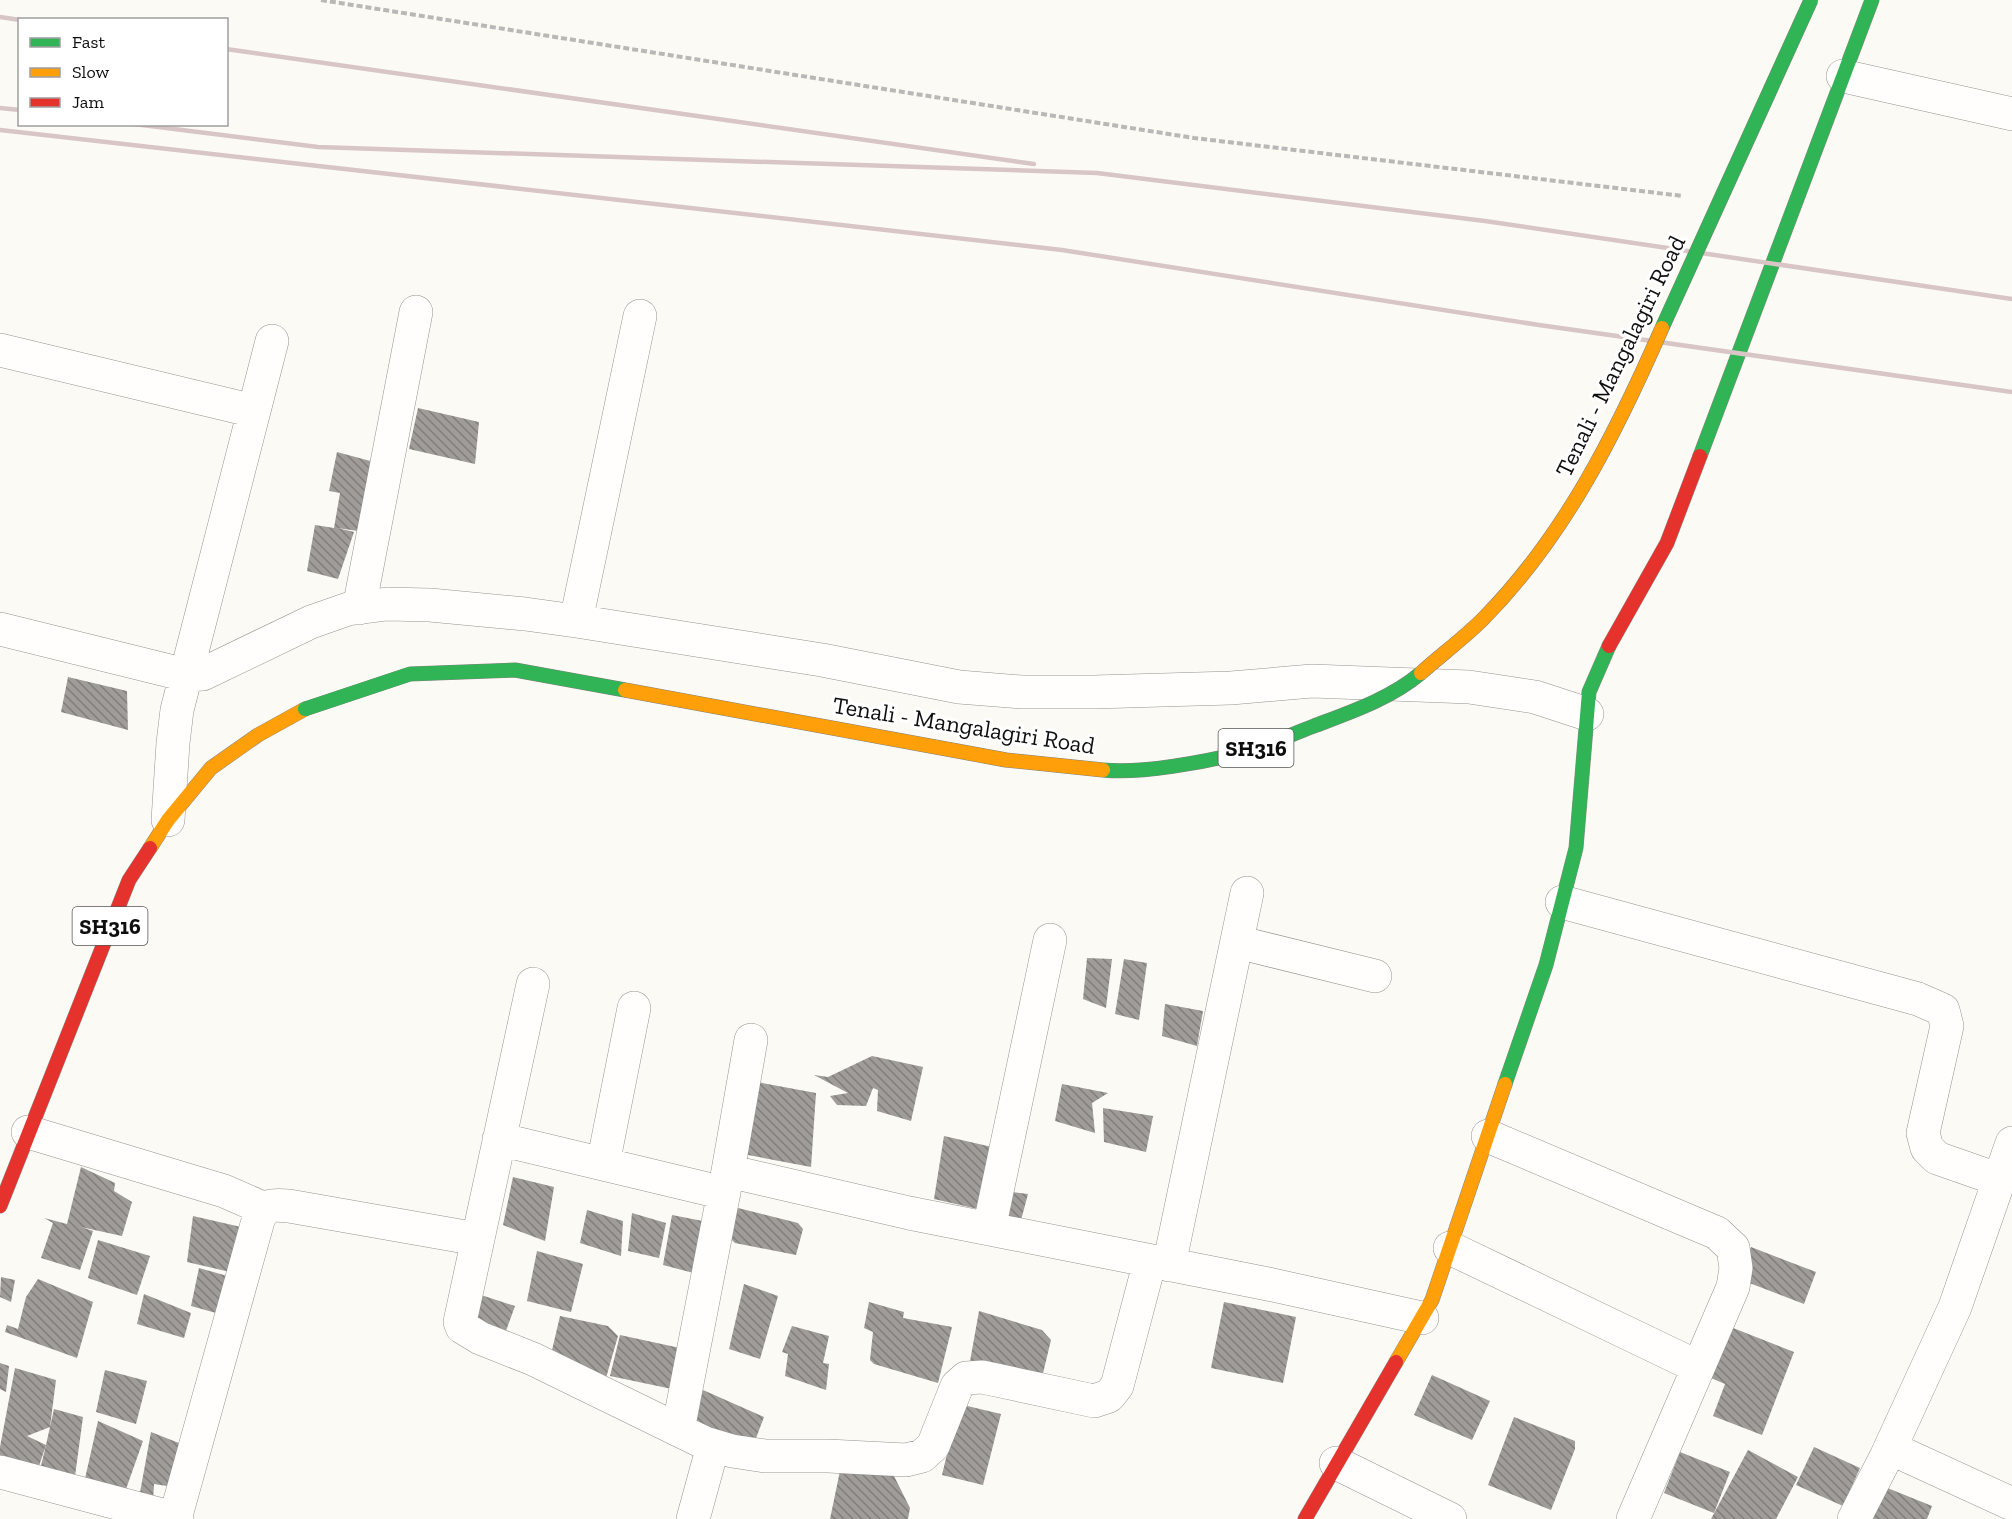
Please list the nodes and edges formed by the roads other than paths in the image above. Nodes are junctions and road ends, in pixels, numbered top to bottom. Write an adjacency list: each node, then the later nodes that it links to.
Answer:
1 (1811, 0): 15 (main road, Tenali - Mangalagiri Road / SH316, bridge)
2 (1872, 0): 3 (main road)
3 (1843, 76): 4 (street); 14 (main road)
4 (2012, 114)
5 (416, 312): 10 (street)
6 (640, 316): 11 (street)
7 (272, 341): 9 (street)
8 (0, 350): 9 (street)
9 (254, 411): 13 (street)
10 (359, 608): 11 (street); 13 (street)
11 (576, 621): 14 (street)
12 (0, 629): 13 (street)
13 (186, 675): 15 (street)
14 (1587, 714): 17 (main road)
15 (168, 820): 24 (main road, Tenali - Mangalagiri Road / SH316)
16 (1247, 893): 19 (street)
17 (1562, 902): 25 (main road); 29 (street)
18 (1050, 940): 33 (street)
19 (1237, 942): 20 (street); 36 (street)
20 (1375, 975)
21 (533, 984): 26 (street)
22 (634, 1008): 28 (street)
23 (751, 1040): 30 (street)
24 (28, 1132): 31 (main road, Tenali - Mangalagiri Road / SH316); 32 (street)
25 (1488, 1136): 35 (main road); 38 (street)
26 (499, 1139): 28 (street); 34 (street)
27 (2012, 1143): 29 (street)
28 (603, 1164): 30 (street)
29 (2000, 1180): 41 (street)
30 (726, 1182): 33 (street); 39 (street)
31 (0, 1206)
32 (265, 1209): 34 (street); 45 (street)
33 (989, 1229): 36 (street)
34 (477, 1239): 39 (street)
35 (1450, 1248): 37 (main road); 38 (street)
36 (1160, 1263): 37 (street); 40 (street)
37 (1422, 1318): 42 (main road)
38 (1698, 1367): 49 (street)
39 (678, 1430): 40 (street)
40 (714, 1446): 46 (street)
41 (1890, 1448): 44 (street); 50 (street)
42 (1336, 1463): 47 (main road); 48 (street)
43 (0, 1472): 45 (street)
44 (2012, 1504)
45 (176, 1519)
46 (693, 1519)
47 (1305, 1519)
48 (1450, 1519)
49 (1633, 1519)
50 (1854, 1519)

